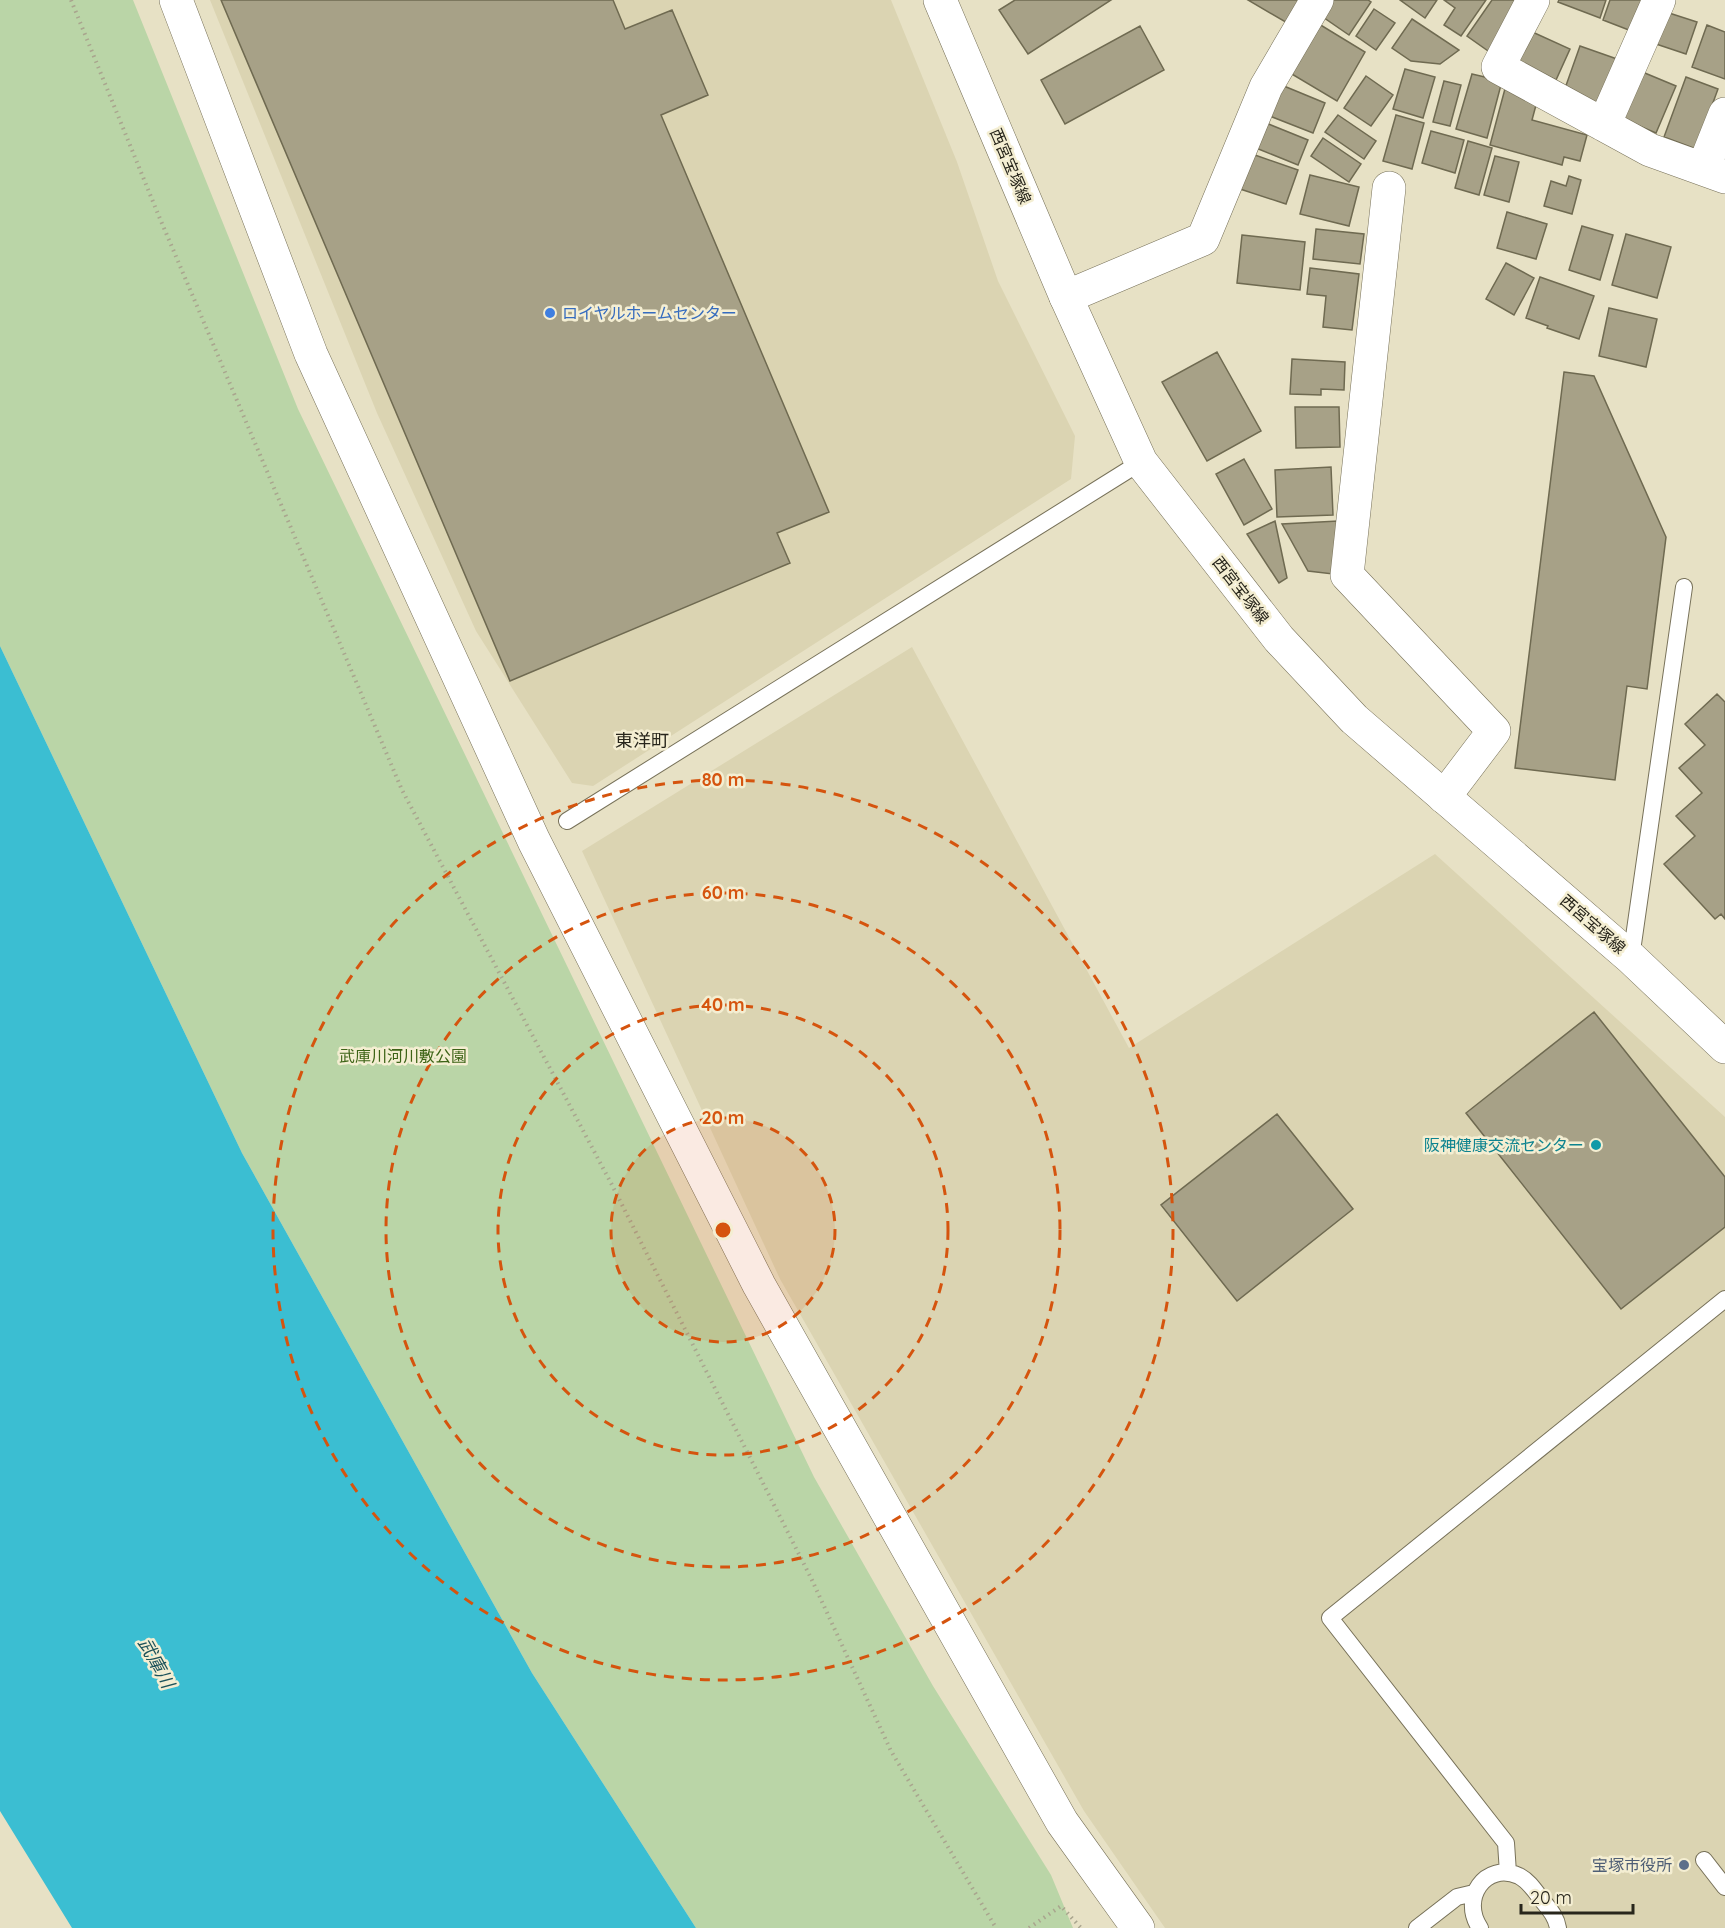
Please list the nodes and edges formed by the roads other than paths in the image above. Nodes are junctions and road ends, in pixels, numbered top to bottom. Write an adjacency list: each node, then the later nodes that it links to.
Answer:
1 (176, 0): 22 (street)
2 (940, 0): 10 (street, 西宮宝塚線)
3 (1317, 0): 10 (street)
4 (1533, 0): 7 (street)
5 (1659, 0): 7 (street)
6 (1725, 114): 8 (street)
7 (1604, 125): 8 (street)
8 (1714, 173)
9 (1389, 188): 13 (street)
10 (1066, 297): 11 (street, 西宮宝塚線)
11 (1141, 462): 13 (street, 西宮宝塚線); 14 (lane)
12 (1684, 587): 15 (lane)
13 (1444, 797): 15 (street, 西宮宝塚線)
14 (567, 821)
15 (1631, 958): 16 (street, 西宮宝塚線)
16 (1725, 1047)
17 (1725, 1299): 19 (lane)
18 (1704, 1860): 20 (lane)
19 (1508, 1873): 21 (lane); 25 (lane)
20 (1725, 1887)
21 (1474, 1893): 23 (lane); 24 (lane)
22 (1138, 1928)
23 (1417, 1928)
24 (1480, 1928)
25 (1558, 1928)

